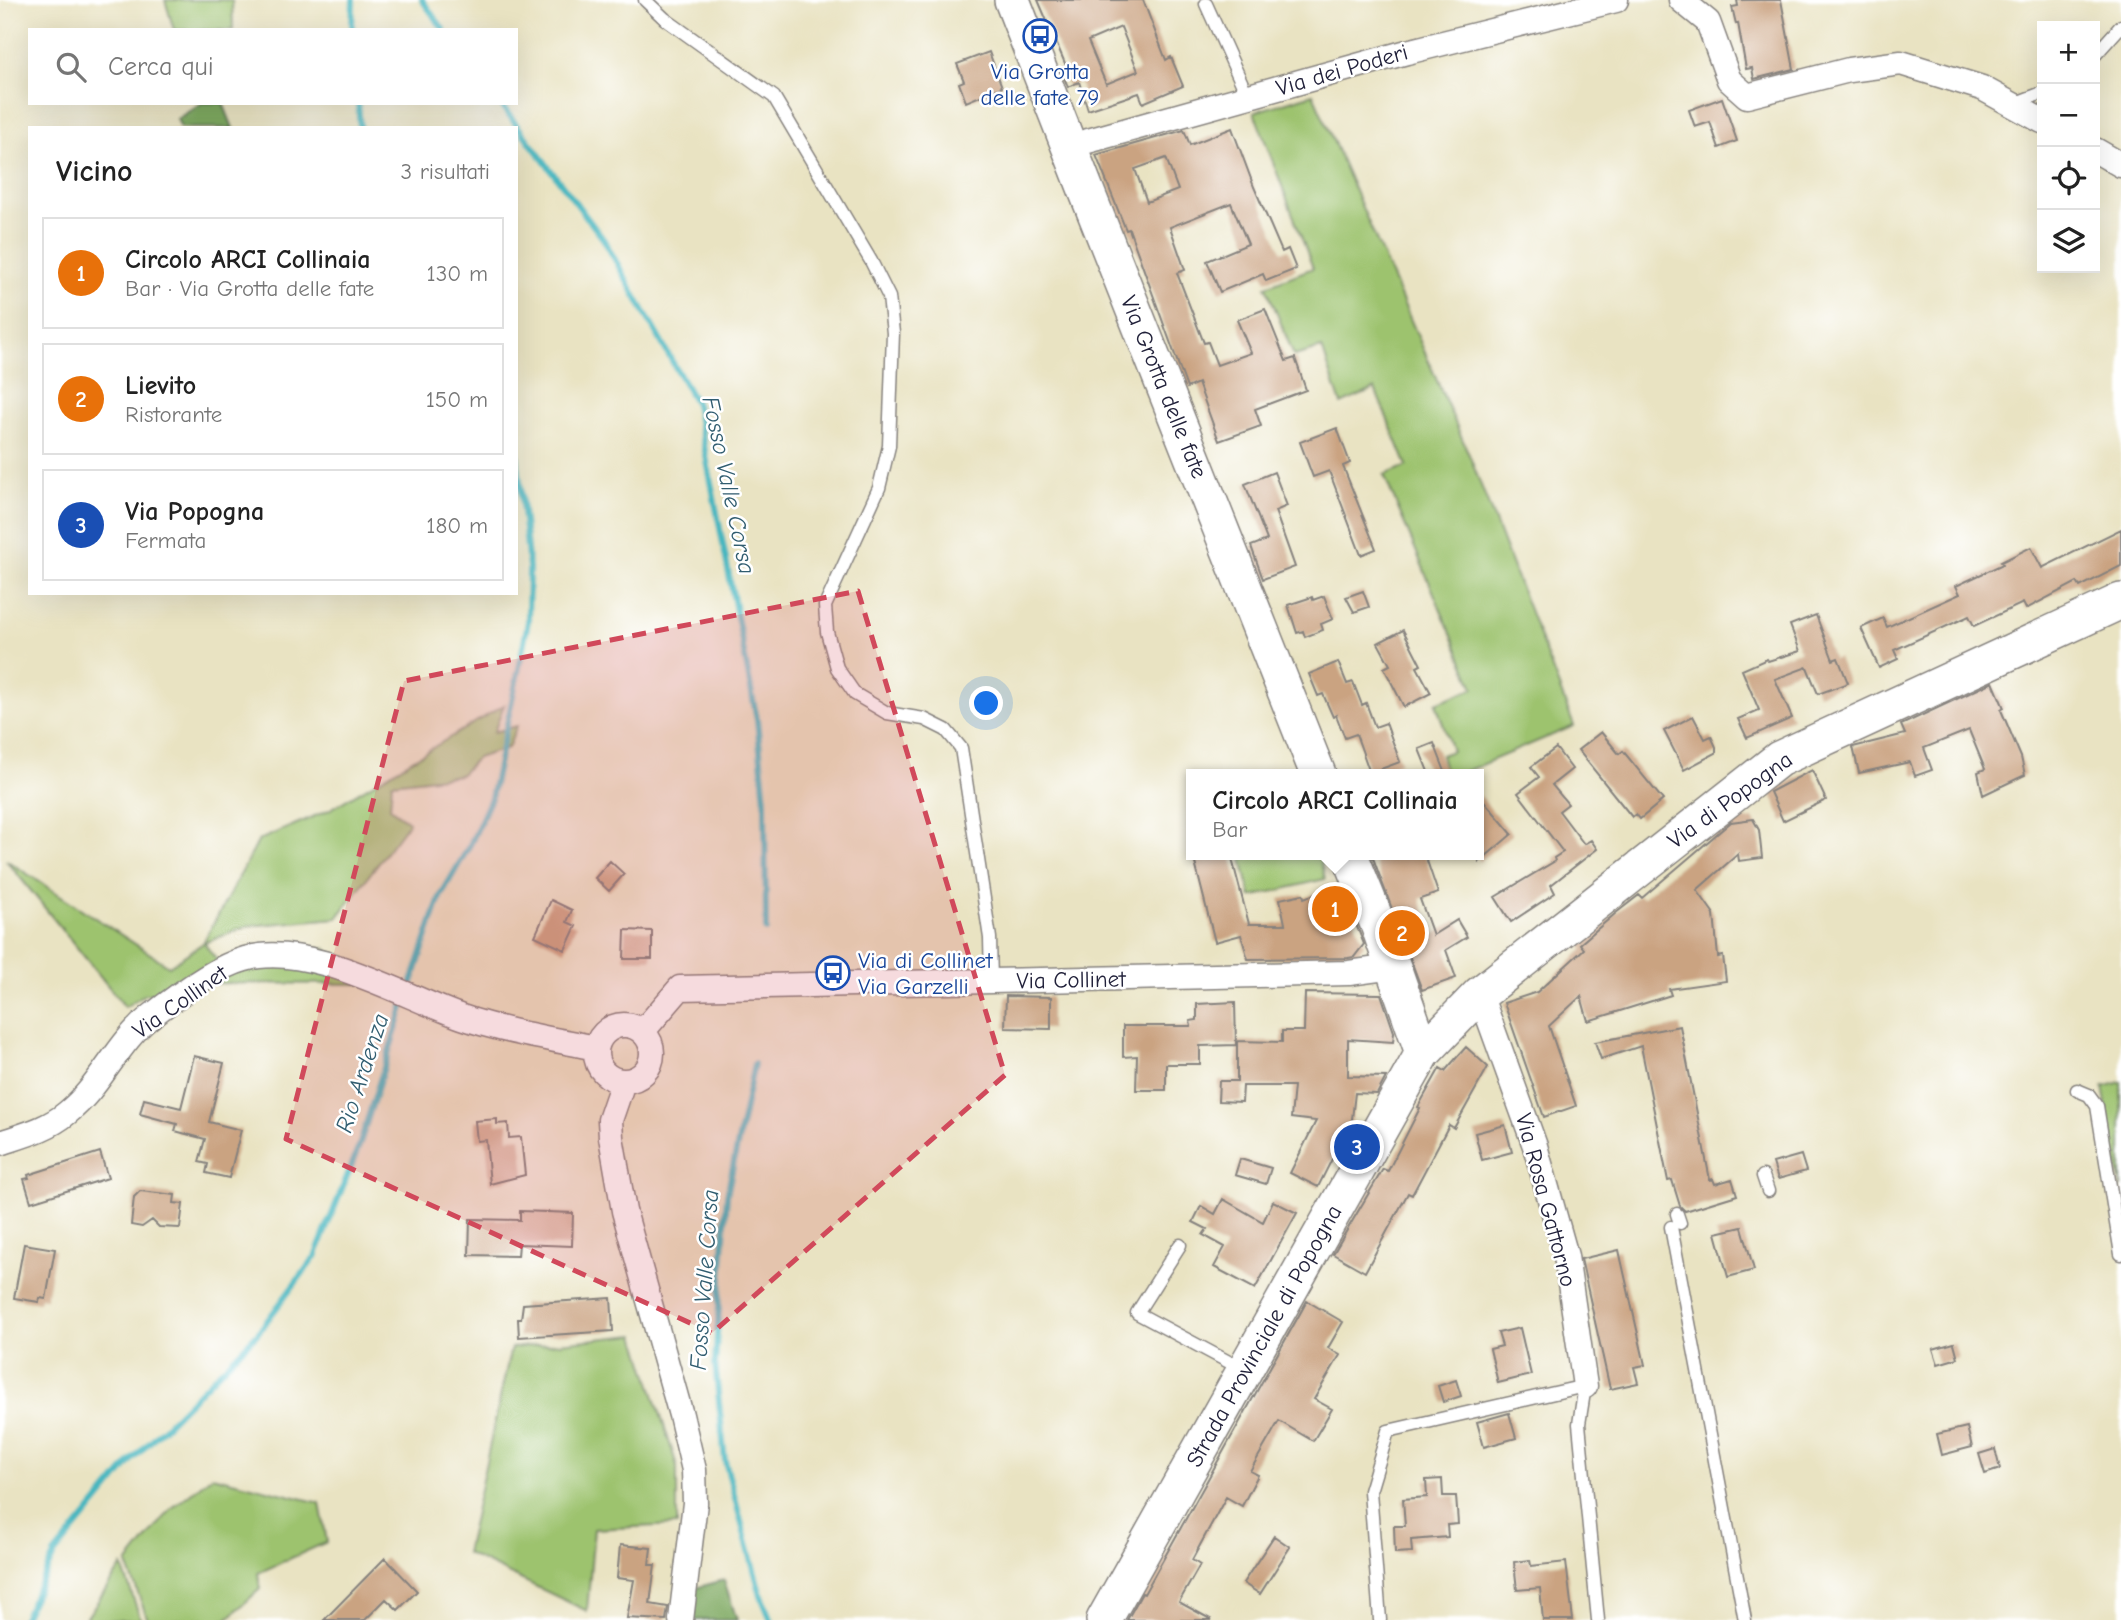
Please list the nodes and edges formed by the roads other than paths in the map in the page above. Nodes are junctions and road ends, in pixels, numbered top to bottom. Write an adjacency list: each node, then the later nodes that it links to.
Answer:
1 (645, 0): 19 (lane)
2 (1012, 0): 12 (main road, Via Grotta delle fate)
3 (1616, 0): 9 (street, Via dei Poderi)
4 (1681, 0): 10 (street)
5 (1206, 4): 9 (lane)
6 (2121, 26): 7 (lane)
7 (2100, 49)
8 (2037, 95): 10 (lane)
9 (1248, 97): 12 (street, Via dei Poderi)
10 (2011, 105): 11 (street)
11 (2037, 118)
12 (1070, 146): 16 (main road, Via Grotta delle fate)
13 (2100, 153): 14 (street)
14 (2121, 165)
15 (2121, 601): 20 (main road, Via di Popogna)
16 (1316, 769)
17 (1352, 860): 18 (main road)
18 (1393, 967): 19 (street, Via Collinet); 23 (main road)
19 (991, 982): 21 (street, Via Collinet)
20 (1480, 994): 23 (main road, Via di Popogna); 33 (street, Via Rosa Gattorno)
21 (643, 1031): 22 (street); 24 (street)
22 (596, 1048): 24 (street); 26 (street, Via Collinet)
23 (1423, 1053): 32 (main road, Strada Provinciale di Popogna)
24 (623, 1082): 34 (street)
25 (2077, 1090): 31 (lane)
26 (0, 1143)
27 (1763, 1176): 28 (lane)
28 (1768, 1191)
29 (1676, 1221): 38 (lane)
30 (1180, 1245): 32 (lane)
31 (2121, 1254)
32 (1244, 1371): 35 (main road, Strada Provinciale di Popogna)
33 (1585, 1386): 36 (lane); 37 (lane, Via Rosa Gattorno)
34 (681, 1620)
35 (1104, 1620)
36 (1380, 1620)
37 (1598, 1620)
38 (1745, 1620)

